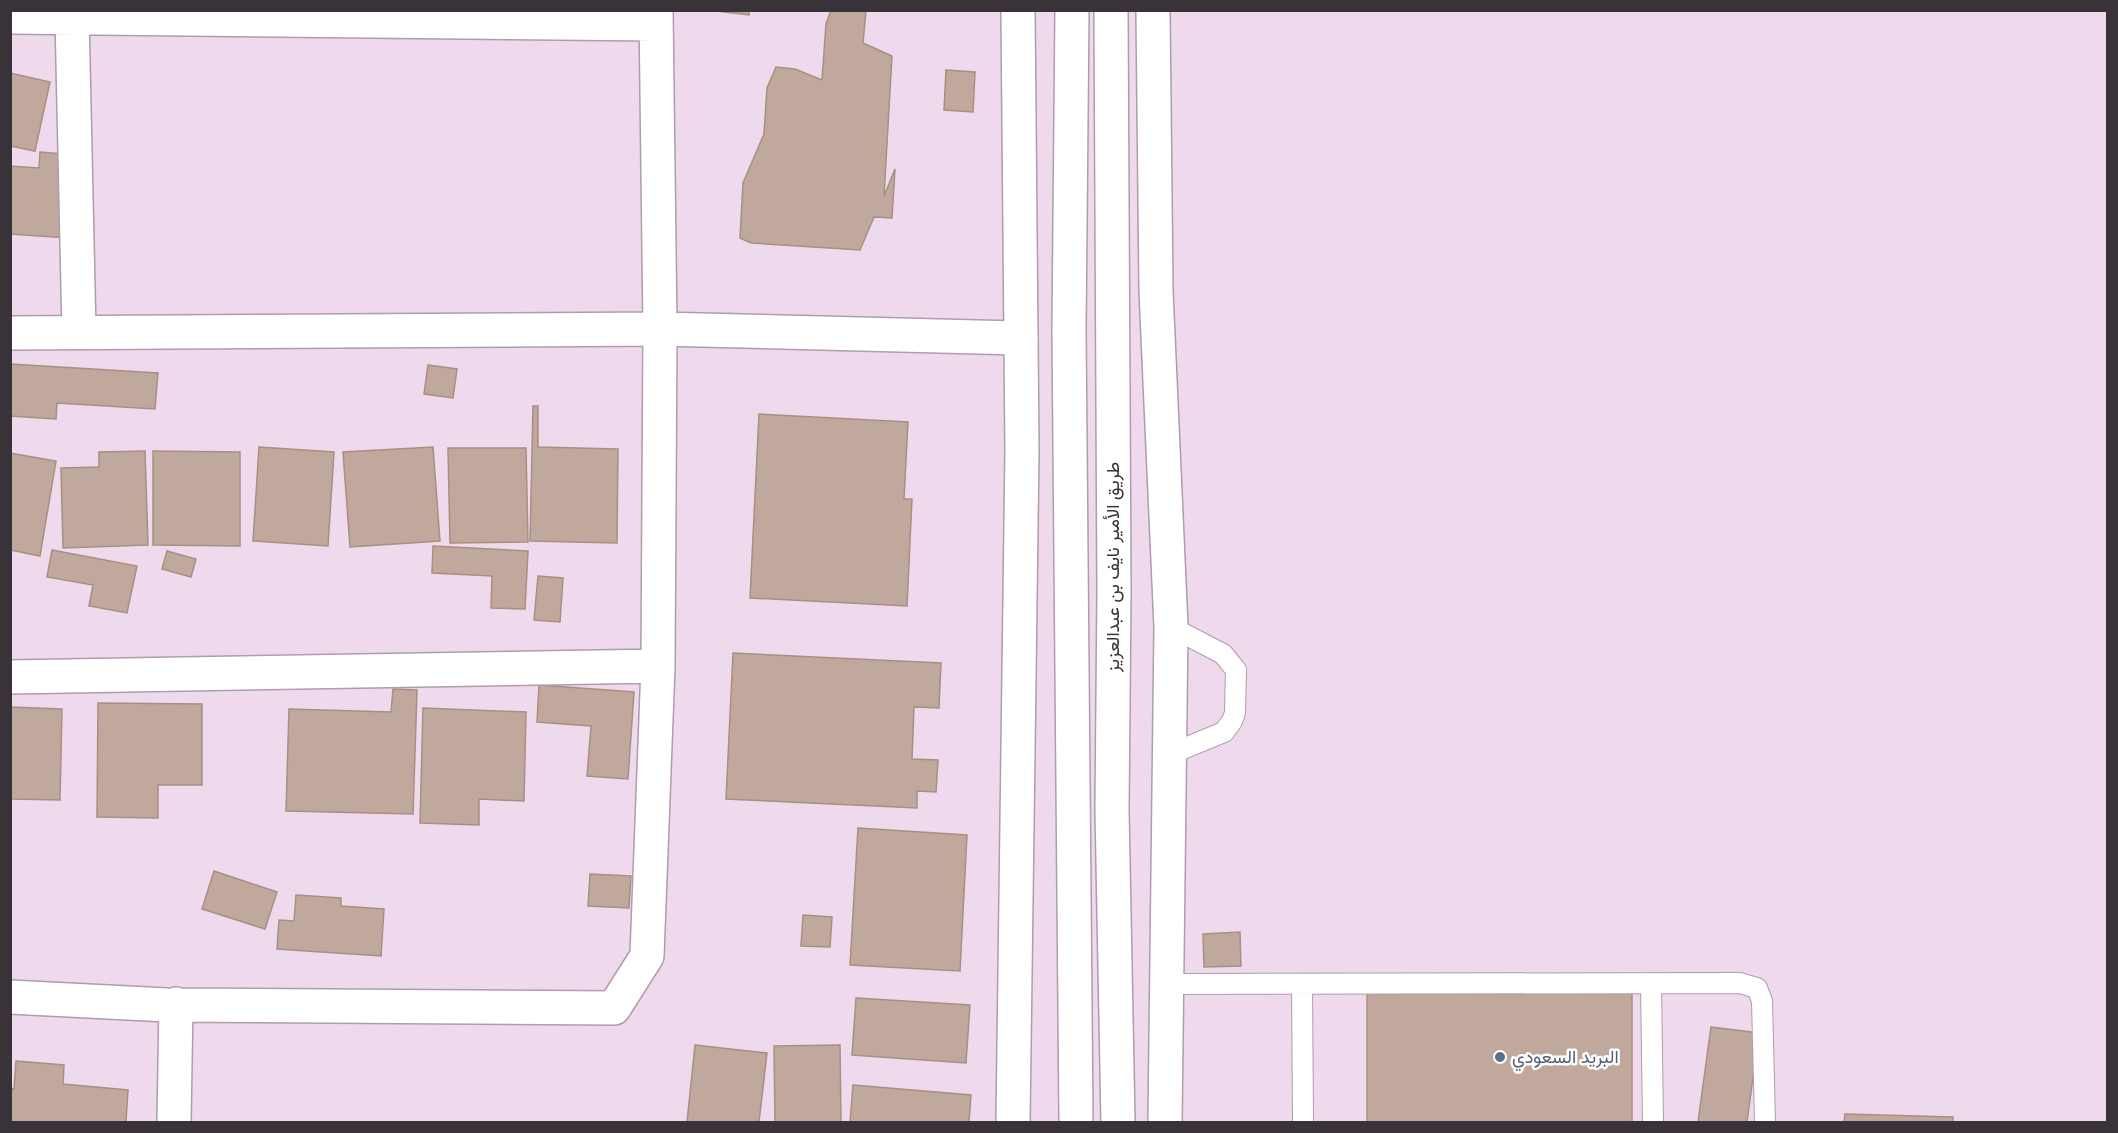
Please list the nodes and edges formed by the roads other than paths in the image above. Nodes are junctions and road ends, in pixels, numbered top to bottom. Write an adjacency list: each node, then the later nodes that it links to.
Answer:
1 (1018, 10): 11 (street)
2 (1072, 10): 26 (street)
3 (1111, 10): 27 (street, طريق الأمير نايف بن عبدالعزيز)
4 (1153, 10): 12 (street)
5 (10, 17): 6 (street)
6 (72, 17): 7 (street); 9 (street)
7 (656, 17): 8 (street)
8 (660, 329): 9 (street); 11 (street); 13 (street)
9 (79, 332): 10 (street)
10 (10, 333)
11 (1021, 338): 21 (street)
12 (1171, 627): 15 (street); 15 (lane)
13 (658, 666): 14 (street); 20 (street)
14 (10, 677)
15 (1168, 756): 16 (street)
16 (1167, 984): 17 (lane); 22 (street)
17 (1302, 984): 18 (lane); 30 (lane)
18 (1651, 984): 31 (lane); 32 (lane)
19 (10, 997): 20 (street)
20 (176, 1004): 23 (street)
21 (1014, 1037): 24 (street); 25 (street)
22 (1166, 1063): 28 (street); 29 (street)
23 (174, 1122)
24 (1013, 1122)
25 (1031, 1122)
26 (1076, 1122)
27 (1118, 1122)
28 (1148, 1122)
29 (1166, 1122)
30 (1303, 1122)
31 (1653, 1122)
32 (1765, 1122)

